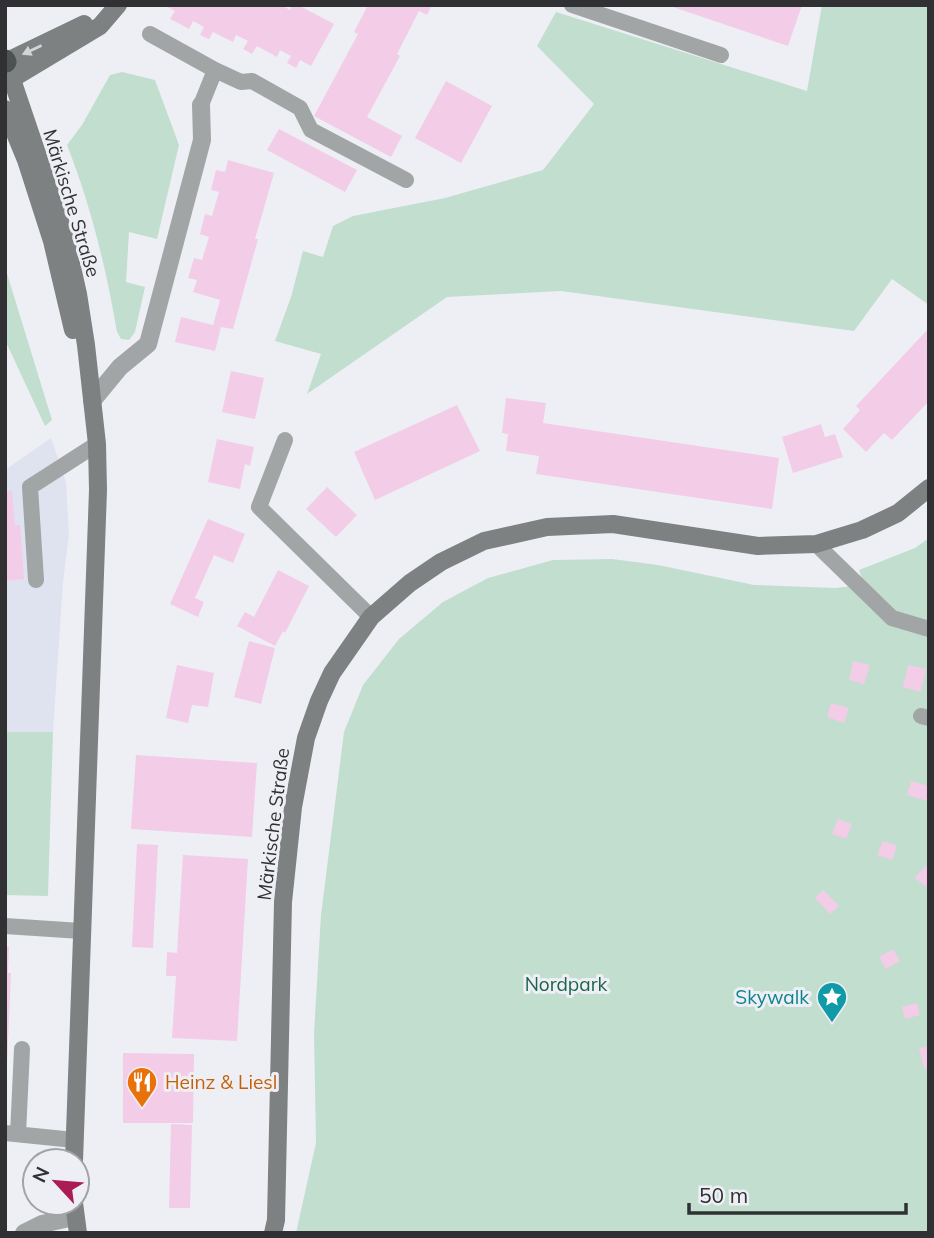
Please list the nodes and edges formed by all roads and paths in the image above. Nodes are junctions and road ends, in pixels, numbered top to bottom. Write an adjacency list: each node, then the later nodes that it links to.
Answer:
1 (112, 5): 6 (main road, one-way to 6)
2 (118, 5): 6 (main road)
3 (572, 5): 5 (lane)
4 (150, 34): 7 (lane)
5 (721, 55)
6 (7, 69): 11 (main road, Märkische Straße)
7 (215, 70): 8 (lane); 10 (lane)
8 (201, 105): 11 (street)
9 (5, 109): 11 (main road, Märkische Straße)
10 (406, 180)
11 (92, 401): 13 (main road, Märkische Straße)
12 (285, 440): 17 (lane)
13 (97, 444): 16 (lane); 20 (main road, Märkische Straße)
14 (929, 488): 15 (main road, Märkische Straße)
15 (816, 544): 17 (main road, Märkische Straße); 18 (lane)
16 (36, 580)
17 (371, 617): 27 (main road, Märkische Straße)
18 (929, 629)
19 (5, 926): 20 (lane)
20 (81, 931): 23 (main road, Märkische Straße)
21 (22, 1049): 22 (lane)
22 (11, 1134): 23 (lane)
23 (74, 1140): 24 (main road, Märkische Straße)
24 (74, 1147)
25 (76, 1218): 26 (street)
26 (24, 1233)
27 (274, 1233)

